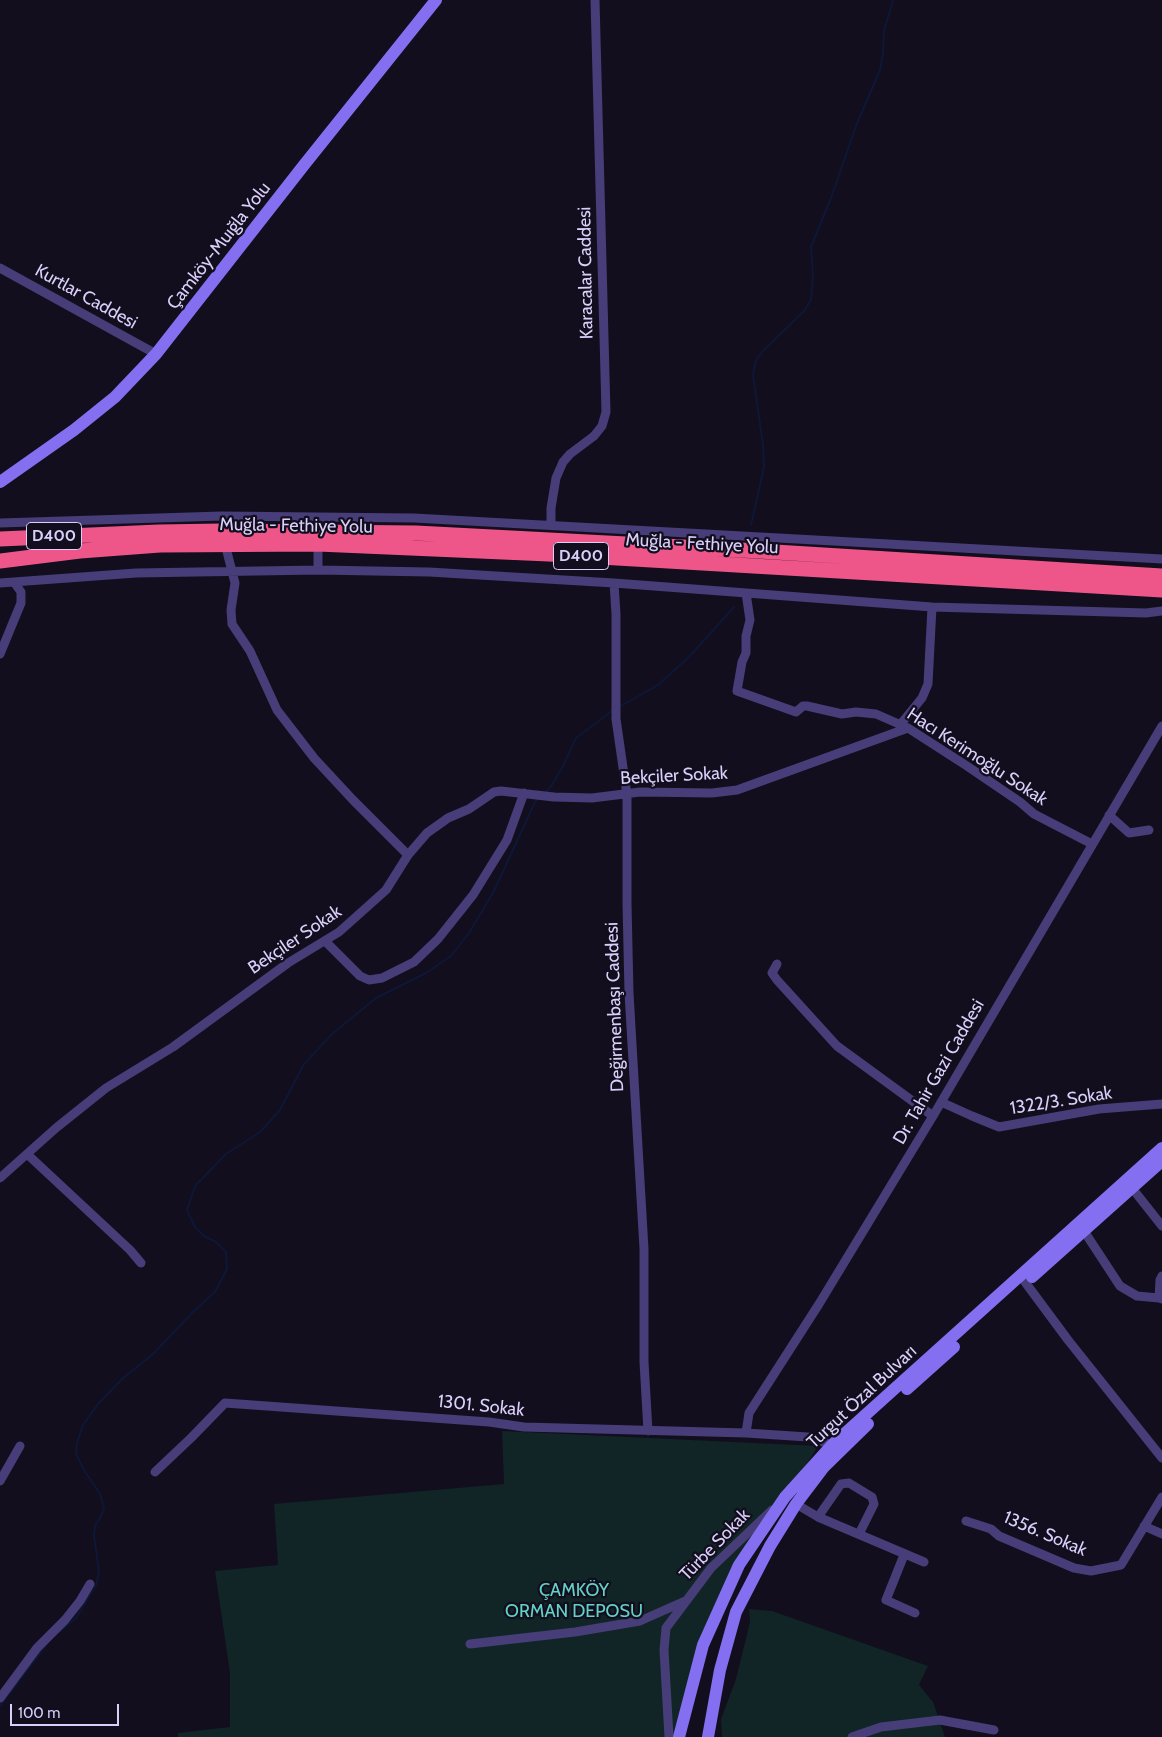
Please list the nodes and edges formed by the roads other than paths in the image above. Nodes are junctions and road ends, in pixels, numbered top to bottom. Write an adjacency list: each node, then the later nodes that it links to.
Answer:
1 (436, 0): 4 (main road, Çamköy-Muığla Yolu)
2 (596, 0): 9 (street, Karacalar Caddesi)
3 (0, 268): 4 (street, Kurtlar Caddesi)
4 (156, 354): 5 (main road, Çamköy-Muığla Yolu)
5 (0, 482)
6 (410, 518): 7 (street); 8 (street); 10 (street)
7 (471, 521): 9 (street); 11 (street)
8 (0, 523)
9 (551, 525): 13 (street)
10 (404, 533): 11 (highway, Muğla - Fethiye Yolu / D400); 12 (highway, Muğla - Fethiye Yolu / D400)
11 (477, 536): 13 (highway, Muğla - Fethiye Yolu / D400)
12 (0, 539)
13 (701, 541): 16 (street); 20 (highway, Muğla - Fethiye Yolu / D400)
14 (225, 544): 15 (highway, Muğla - Fethiye Yolu / D400); 17 (highway, Muğla - Fethiye Yolu / D400); 19 (street)
15 (318, 544): 18 (street); 24 (highway, Muğla - Fethiye Yolu / D400)
16 (1162, 559)
17 (0, 561)
18 (318, 570): 19 (street); 23 (street)
19 (233, 571): 21 (street); 36 (street)
20 (1162, 576)
21 (14, 582): 22 (street); 28 (street)
22 (0, 583)
23 (614, 583): 25 (street); 32 (street, Değirmenbaşı Caddesi)
24 (1162, 590)
25 (746, 593): 26 (street); 30 (street, Hacı Kerimoğlu Sokak)
26 (932, 607): 27 (street); 30 (street)
27 (1162, 611)
28 (0, 654)
29 (1162, 726): 33 (street, Dr. Tahir Gazi Caddesi)
30 (904, 727): 32 (street, Bekçiler Sokak); 35 (street, Hacı Kerimoğlu Sokak)
31 (524, 794): 32 (street, Bekçiler Sokak); 36 (street, Bekçiler Sokak); 37 (street)
32 (627, 794): 53 (street, Değirmenbaşı Caddesi)
33 (1110, 815): 34 (street); 35 (street, Dr. Tahir Gazi Caddesi)
34 (1149, 830)
35 (1092, 844): 39 (street, Dr. Tahir Gazi Caddesi)
36 (408, 855): 37 (street, Bekçiler Sokak)
37 (325, 941): 43 (street, Bekçiler Sokak)
38 (777, 964): 41 (street)
39 (941, 1102): 40 (street, 1322/3. Sokak); 41 (street, Dr. Tahir Gazi Caddesi)
40 (1162, 1104)
41 (933, 1116): 54 (street, Dr. Tahir Gazi Caddesi)
42 (1162, 1148): 55 (main road, Turgut Özal Bulvarı)
43 (27, 1154): 45 (street, Bekçiler Sokak); 49 (street)
44 (1162, 1161): 46 (main road)
45 (0, 1178)
46 (1132, 1188): 47 (street); 48 (main road)
47 (1162, 1226)
48 (1084, 1231): 51 (main road); 52 (street)
49 (141, 1263)
50 (1162, 1276): 52 (street)
51 (1026, 1282): 57 (street); 61 (main road)
52 (1160, 1299)
53 (648, 1430): 54 (street, 1301. Sokak); 58 (street, 1301. Sokak)
54 (746, 1433): 55 (street, 1301. Sokak)
55 (832, 1445): 61 (main road, Turgut Özal Bulvarı)
56 (20, 1446): 59 (street)
57 (1162, 1458)
58 (155, 1472)
59 (0, 1481)
60 (1162, 1497): 64 (street, 1356. Sokak)
61 (790, 1500): 62 (street); 70 (street, Türbe Sokak); 76 (main road, Turgut Özal Bulvarı); 77 (main road)
62 (818, 1517): 65 (street); 65 (street)
63 (966, 1521): 64 (street, 1356. Sokak)
64 (1144, 1526): 66 (street)
65 (859, 1534): 67 (street)
66 (1162, 1534)
67 (904, 1555): 68 (street); 71 (street)
68 (924, 1562)
69 (90, 1584): 73 (street)
70 (685, 1601): 72 (street); 75 (street, Türbe Sokak)
71 (915, 1613)
72 (470, 1644)
73 (0, 1698)
74 (994, 1730): 78 (street)
75 (669, 1737)
76 (679, 1737)
77 (708, 1737)
78 (852, 1737)

